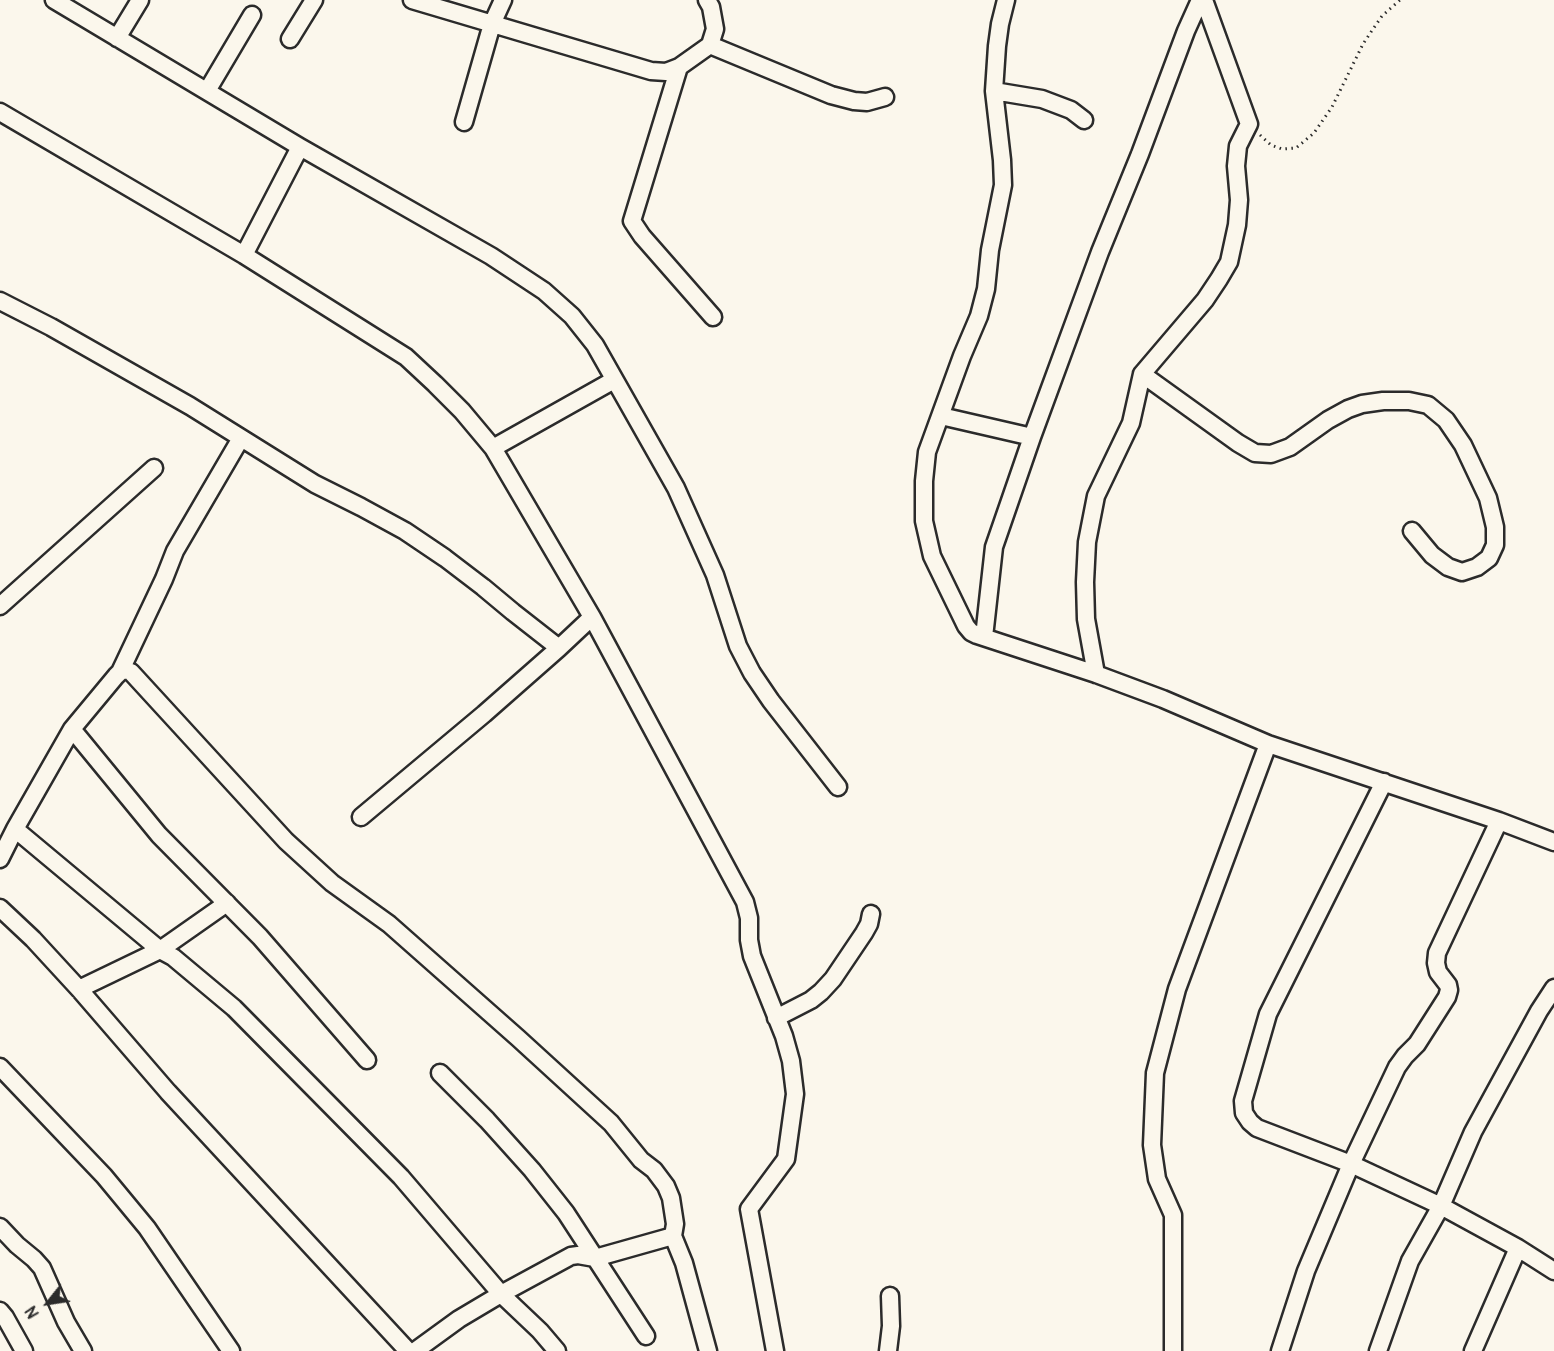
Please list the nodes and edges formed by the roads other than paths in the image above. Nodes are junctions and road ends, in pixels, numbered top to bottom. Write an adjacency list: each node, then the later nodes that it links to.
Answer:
1 (54, 0): 11 (street)
2 (140, 0): 11 (street)
3 (314, 0): 12 (street)
4 (412, 0): 10 (street)
5 (503, 0): 10 (street)
6 (707, 0): 13 (street)
7 (1006, 0): 16 (street)
8 (1202, 0): 25 (street); 28 (street)
9 (252, 15): 15 (street)
10 (492, 24): 14 (street); 20 (street)
11 (117, 38): 15 (street)
12 (290, 39)
13 (710, 45): 14 (street); 17 (street)
14 (679, 67): 24 (street)
15 (207, 91): 21 (street)
16 (994, 91): 19 (street); 27 (street)
17 (885, 97)
18 (0, 112): 22 (street)
19 (1084, 120)
20 (464, 122)
21 (300, 147): 22 (street); 26 (street)
22 (243, 255): 30 (street)
23 (0, 301): 29 (street)
24 (713, 317)
25 (1142, 374): 32 (street); 38 (street)
26 (614, 380): 30 (street); 42 (street)
27 (941, 417): 28 (street); 35 (street)
28 (1032, 437): 35 (street)
29 (241, 438): 36 (street); 37 (street)
30 (494, 448): 34 (street)
31 (154, 468): 33 (street)
32 (1412, 531)
33 (0, 606)
34 (592, 617): 36 (street); 54 (street)
35 (984, 637): 38 (street)
36 (559, 648): 43 (street)
37 (120, 672): 39 (street); 61 (street)
38 (1096, 674): 40 (street)
39 (72, 729): 45 (street); 48 (street)
40 (1268, 744): 41 (street); 78 (street)
41 (1384, 783): 44 (street); 58 (street)
42 (838, 787)
43 (361, 817)
44 (1499, 821): 46 (street); 58 (street)
45 (15, 829): 47 (street); 51 (street)
46 (1554, 842)
47 (0, 859)
48 (227, 903): 51 (street); 55 (street)
49 (0, 908): 53 (street)
50 (871, 914): 54 (street)
51 (160, 950): 53 (street); 65 (street)
52 (1554, 988): 59 (street)
53 (79, 989): 72 (street)
54 (776, 1018): 76 (street)
55 (366, 1060)
56 (0, 1068): 71 (street)
57 (440, 1073): 63 (street)
58 (1351, 1164): 59 (street); 79 (street)
59 (1441, 1206): 62 (street); 80 (street)
60 (0, 1227): 70 (street)
61 (673, 1236): 63 (street); 75 (street)
62 (1518, 1248): 64 (street); 81 (street)
63 (595, 1258): 65 (street); 68 (street)
64 (1554, 1271)
65 (501, 1294): 73 (street); 74 (street)
66 (890, 1296): 77 (street)
67 (0, 1311): 69 (street)
68 (646, 1336)
69 (24, 1351)
70 (83, 1351)
71 (231, 1351)
72 (408, 1351)
73 (415, 1351)
74 (557, 1351)
75 (708, 1351)
76 (775, 1351)
77 (888, 1351)
78 (1173, 1351)
79 (1280, 1351)
80 (1378, 1351)
81 (1473, 1351)

